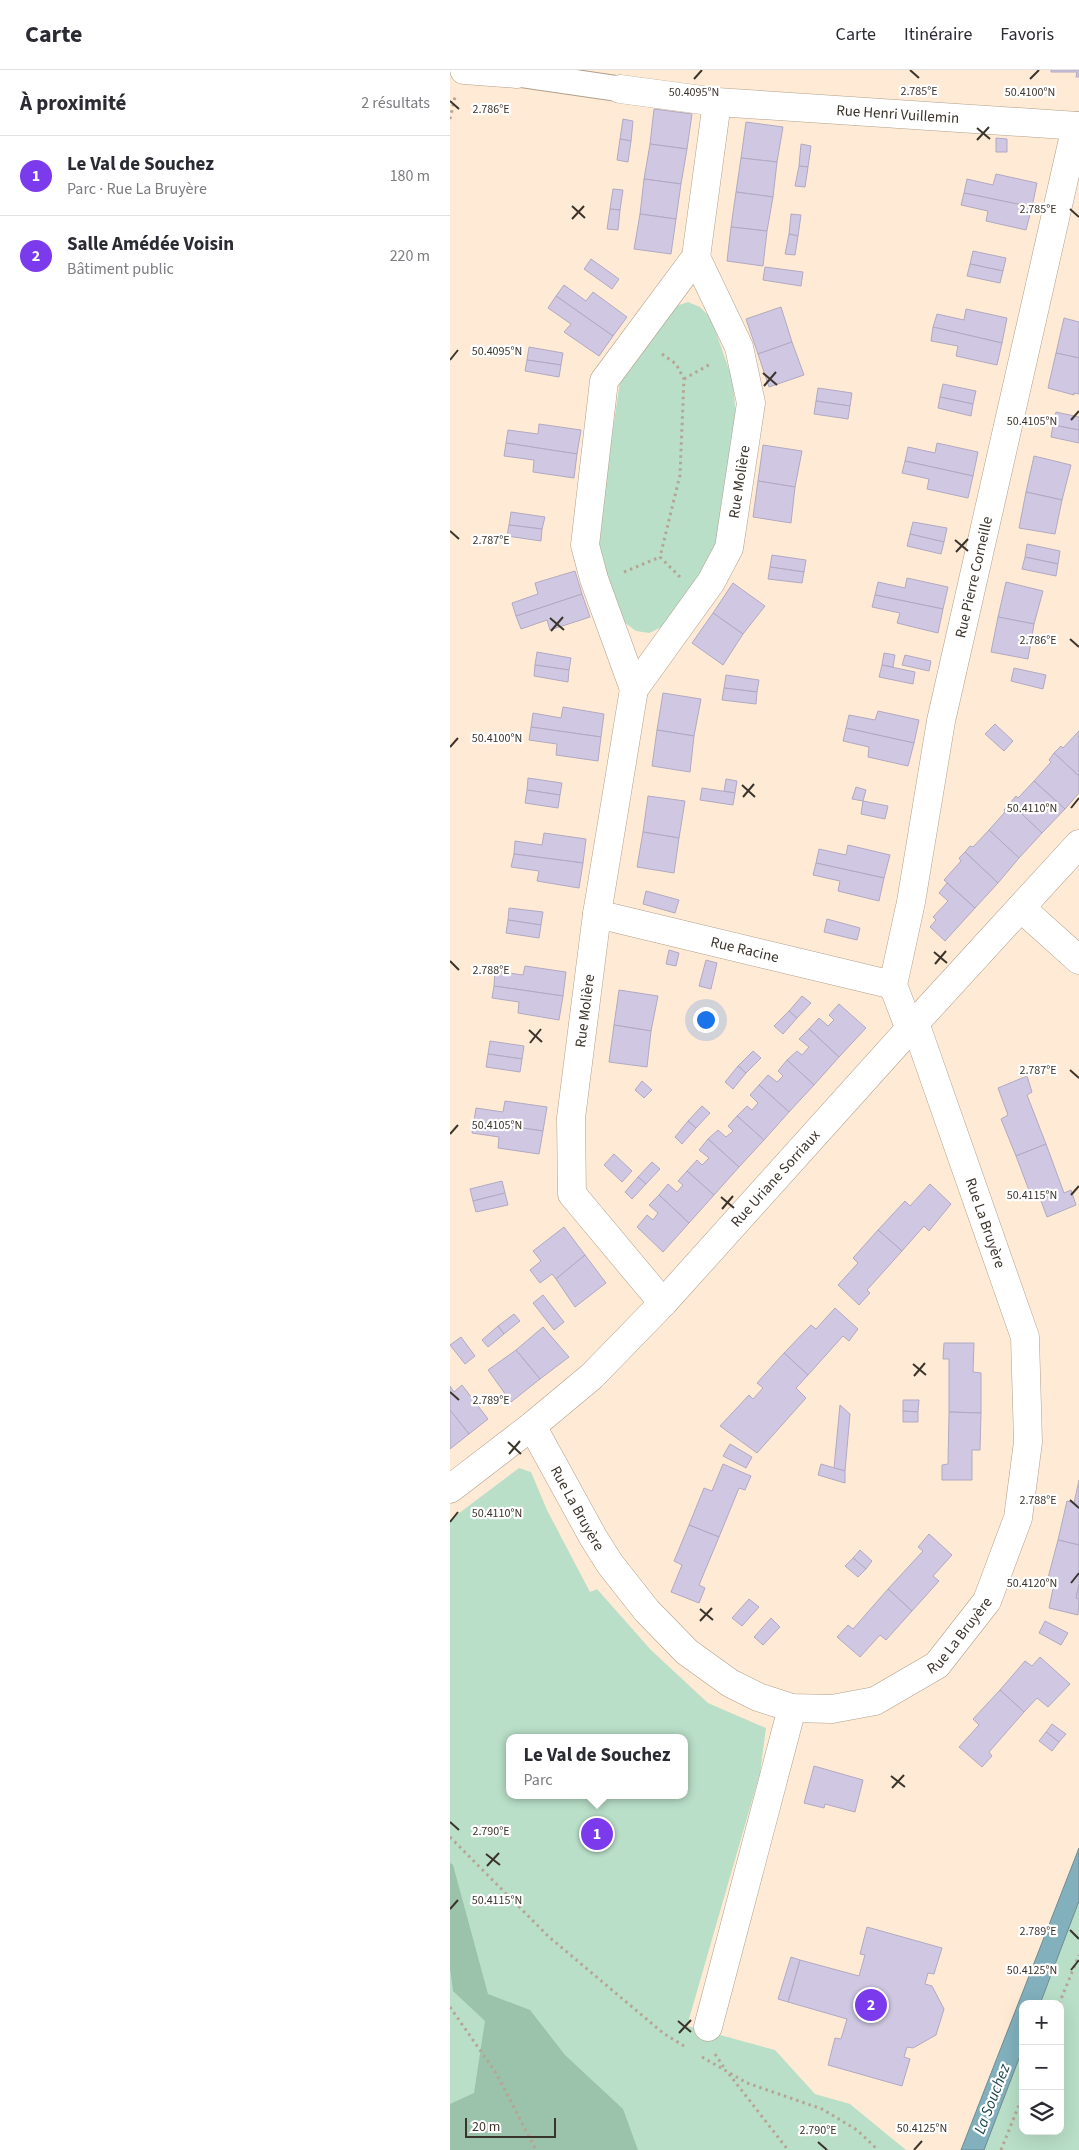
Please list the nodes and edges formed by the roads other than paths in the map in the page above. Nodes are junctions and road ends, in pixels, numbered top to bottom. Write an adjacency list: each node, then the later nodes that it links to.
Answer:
1 (464, 70): 2 (street)
2 (517, 74): 3 (street)
3 (620, 89): 4 (street, Rue Henri Vuillemin)
4 (717, 102): 5 (street, Rue Henri Vuillemin); 6 (street, Rue Molière)
5 (1078, 126): 12 (street, Rue Pierre Corneille)
6 (696, 257): 7 (street, Rue Molière); 7 (street, Rue Molière)
7 (634, 689): 10 (street, Rue Molière)
8 (1079, 844): 9 (street, Rue Uriane Sorriaux)
9 (1021, 908): 11 (street); 13 (street, Rue Uriane Sorriaux)
10 (597, 914): 12 (street, Rue Racine); 14 (street, Rue Molière)
11 (1079, 960)
12 (893, 984): 13 (street)
13 (912, 1026): 14 (street, Rue Uriane Sorriaux); 17 (street, Rue La Bruyère)
14 (663, 1303): 15 (street, Rue Uriane Sorriaux)
15 (532, 1426): 16 (street, Rue Uriane Sorriaux); 17 (street, Rue La Bruyère)
16 (450, 1489)
17 (792, 1708): 18 (street)
18 (708, 2027)

